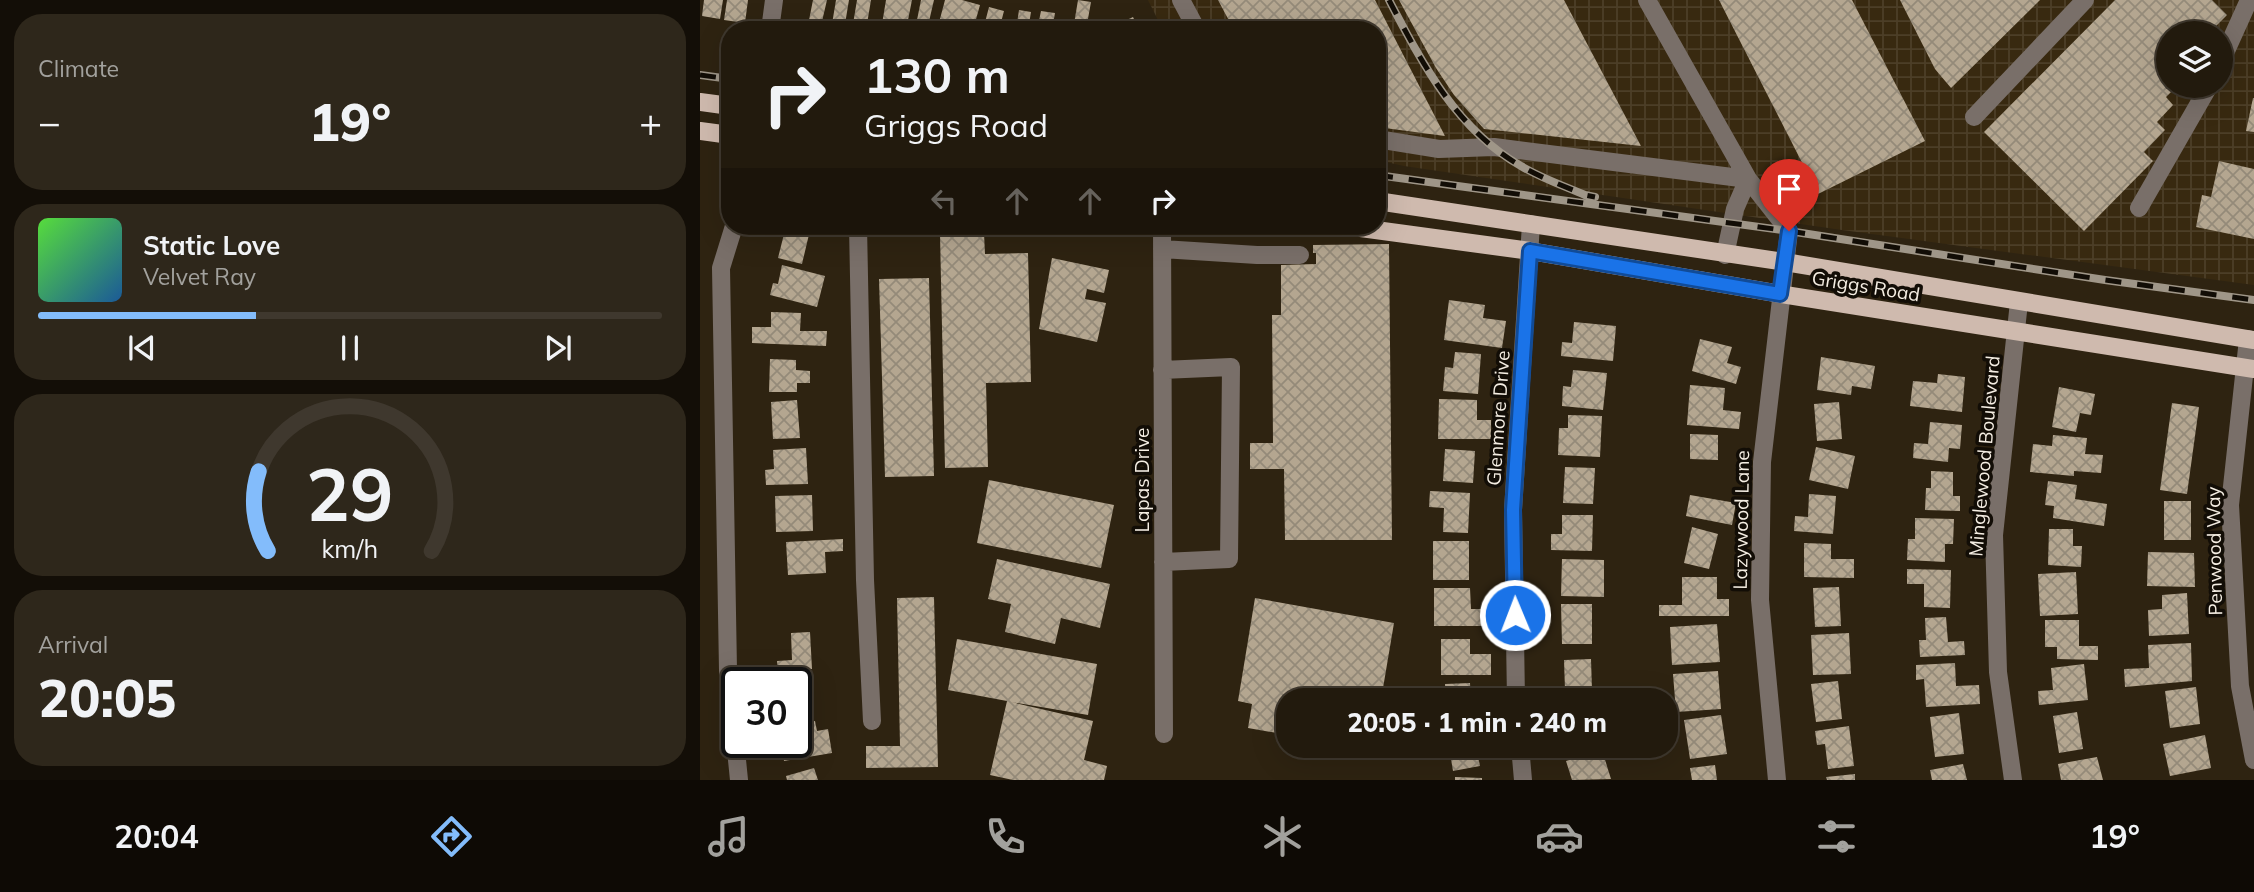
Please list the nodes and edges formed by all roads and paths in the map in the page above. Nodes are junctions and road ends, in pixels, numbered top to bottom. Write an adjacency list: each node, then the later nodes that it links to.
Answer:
1 (774, 0): 6 (street)
2 (1181, 0): 7 (street)
3 (1647, 0): 16 (street, Lazywood Lane)
4 (2085, 0): 12 (street)
5 (2249, 0): 8 (street)
6 (771, 21)
7 (1192, 21)
8 (2233, 35)
9 (2202, 98): 18 (street)
10 (700, 102): 11 (main road)
11 (721, 105)
12 (1974, 117)
13 (700, 131): 14 (main road)
14 (721, 134)
15 (1386, 140): 16 (street)
16 (1748, 179): 27 (street); 28 (street, Lazywood Lane)
17 (1386, 202): 19 (main road, Griggs Road)
18 (2139, 208)
19 (1531, 224): 25 (street, Glenmore Drive); 27 (main road, Griggs Road)
20 (1386, 231): 25 (main road, Griggs Road)
21 (731, 235): 41 (street)
22 (858, 235): 37 (street)
23 (1162, 235): 24 (street, Lapas Drive)
24 (1162, 249): 26 (street); 34 (street, Lapas Drive)
25 (1530, 251): 29 (main road, Griggs Road); 36 (street, Glenmore Drive)
26 (1300, 255)
27 (1725, 255): 28 (main road, Griggs Road)
28 (1785, 262): 29 (street, Lazywood Lane); 30 (main road, Griggs Road)
29 (1780, 294): 31 (main road, Griggs Road); 43 (street, Lazywood Lane)
30 (2019, 302): 31 (street, Minglewood Boulevard); 32 (main road, Griggs Road)
31 (2016, 331): 33 (main road, Griggs Road); 44 (street, Minglewood Boulevard)
32 (2251, 340): 33 (street, Penwood Way)
33 (2249, 368): 40 (street, Penwood Way)
34 (1162, 370): 35 (street, Lapas Drive); 35 (street)
35 (1163, 562): 38 (street, Lapas Drive)
36 (1516, 688)
37 (872, 721)
38 (1164, 734)
39 (1521, 758): 42 (street)
40 (2254, 760)
41 (739, 780)
42 (1523, 780)
43 (1777, 780)
44 (2013, 780)

